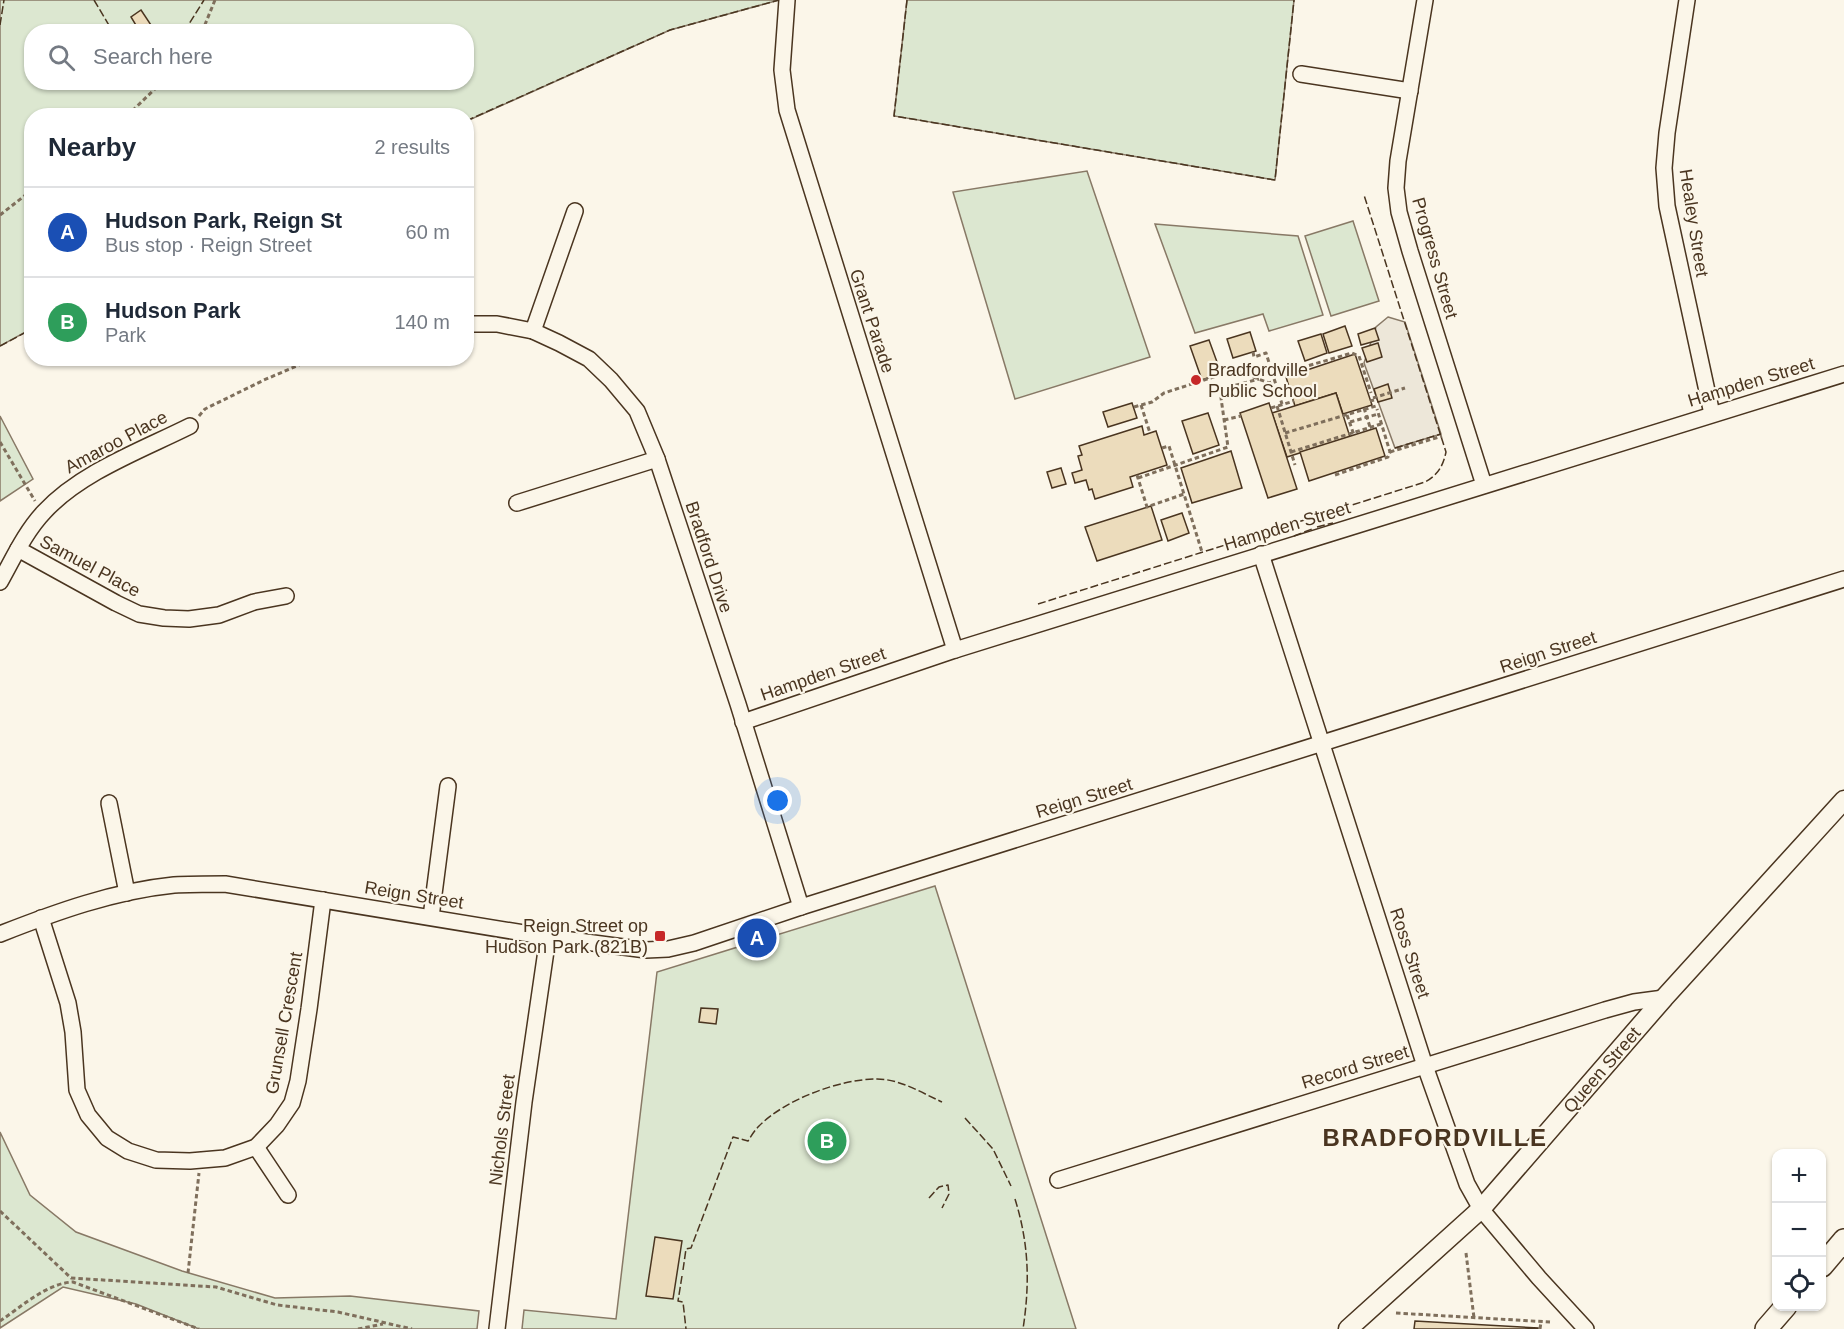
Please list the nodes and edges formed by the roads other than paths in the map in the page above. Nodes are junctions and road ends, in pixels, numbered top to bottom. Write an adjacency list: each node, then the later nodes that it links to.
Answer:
1 (787, 0): 20 (street, Grant Parade)
2 (1425, 0): 5 (street, Progress Street)
3 (1687, 0): 10 (street, Healey Street)
4 (1301, 74): 5 (street)
5 (1410, 92): 13 (street, Progress Street)
6 (575, 211): 8 (street)
7 (474, 324): 8 (street, Bradford Drive)
8 (533, 331): 12 (street, Bradford Drive)
9 (1844, 374): 10 (street, Hampden Street)
10 (1712, 414): 13 (street, Hampden Street)
11 (190, 426): 15 (street, Amaroo Place)
12 (657, 459): 14 (street); 21 (street, Bradford Drive)
13 (1484, 485): 16 (street, Hampden Street)
14 (517, 503)
15 (18, 549): 18 (street, Amaroo Place); 19 (street, Samuel Place)
16 (1261, 554): 20 (street, Hampden Street); 22 (street, Ross Street)
17 (1844, 579): 22 (street, Reign Street)
18 (0, 582)
19 (286, 597)
20 (955, 650): 21 (street, Hampden Street)
21 (743, 722): 28 (street, Bradford Drive)
22 (1323, 744): 28 (street, Reign Street); 34 (street, Ross Street)
23 (448, 786): 29 (street)
24 (1844, 800): 33 (street, Queen Street)
25 (109, 802): 26 (street)
26 (127, 893): 27 (street, Reign Street); 30 (street, Reign Street)
27 (323, 900): 29 (street, Reign Street); 35 (street, Grunsell Crescent)
28 (801, 907): 32 (street, Reign Street)
29 (431, 917): 32 (street, Reign Street)
30 (41, 918): 31 (street, Reign Street); 35 (street, Grunsell Crescent)
31 (0, 934)
32 (548, 937): 42 (street, Nichols Street)
33 (1664, 998): 34 (street, Record Street); 38 (street, Queen Street)
34 (1425, 1066): 36 (street, Record Street); 38 (street, Ross Street)
35 (256, 1148): 37 (street)
36 (1059, 1180)
37 (288, 1195)
38 (1481, 1209): 43 (street, Queen Street); 44 (street, Ross Street)
39 (1844, 1240): 40 (main road)
40 (1826, 1260)
41 (1782, 1311): 45 (main road)
42 (497, 1329)
43 (1348, 1329)
44 (1586, 1329)
45 (1766, 1329)

